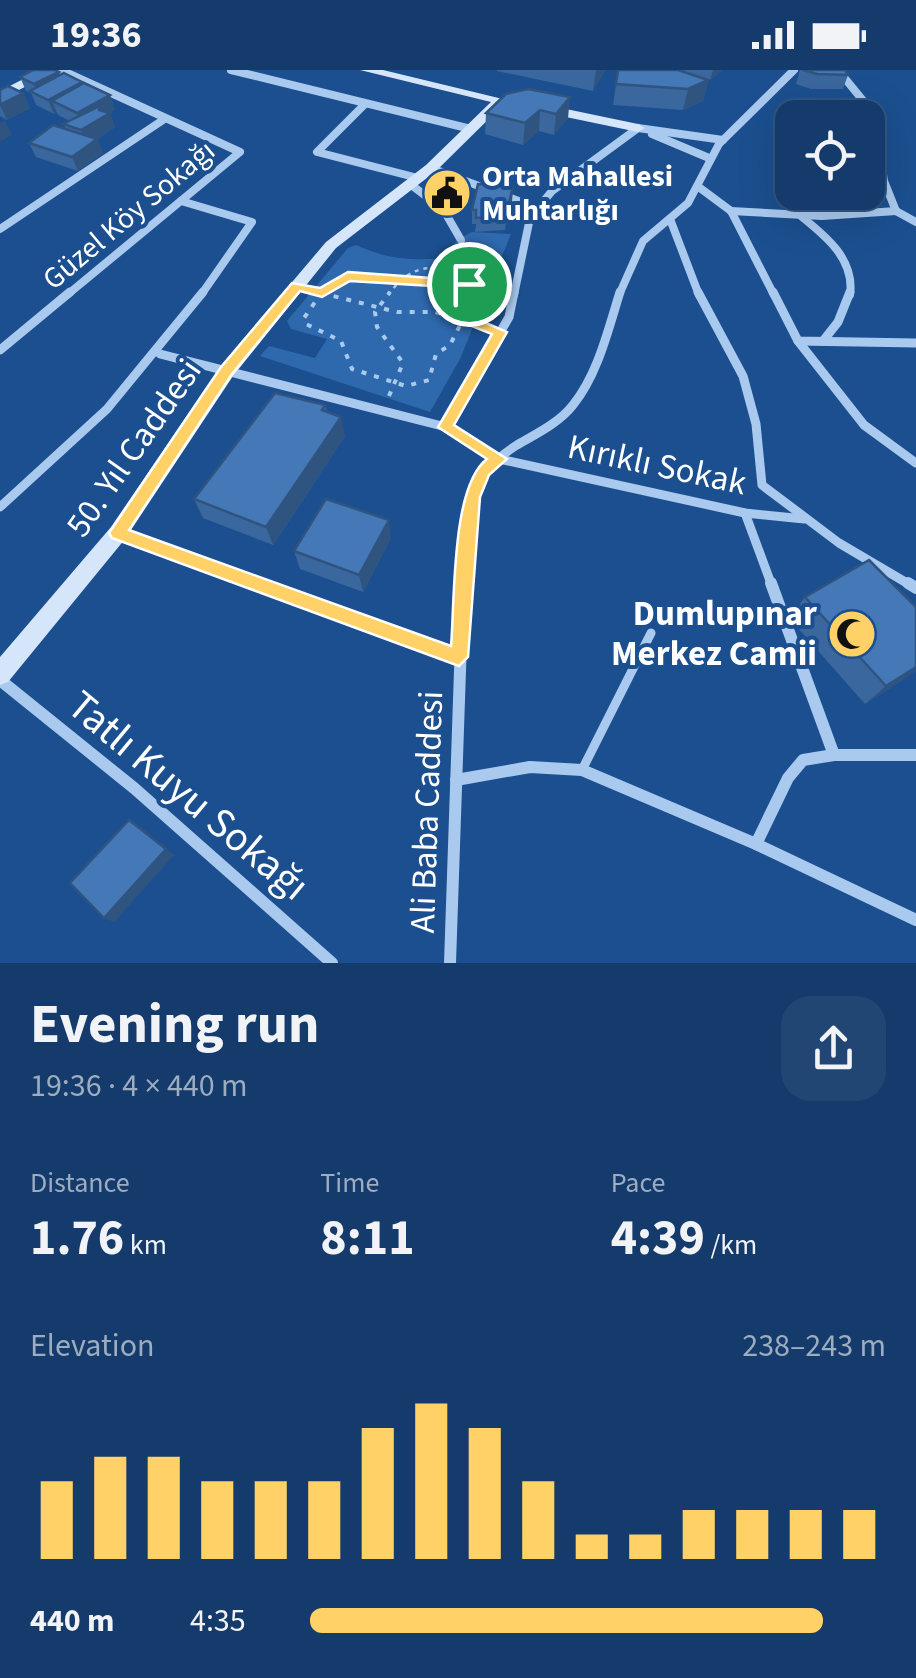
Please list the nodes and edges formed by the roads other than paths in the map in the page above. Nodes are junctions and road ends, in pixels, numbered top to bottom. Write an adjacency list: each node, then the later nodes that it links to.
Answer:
1 (51, 70): 7 (street)
2 (61, 70): 10 (street)
3 (231, 70): 9 (street)
4 (366, 70): 8 (street)
5 (794, 70): 13 (street, Ali Baba Caddesi)
6 (838, 70): 19 (street)
7 (0, 96)
8 (500, 100): 11 (street); 12 (street, 50. Yıl Caddesi)
9 (364, 104): 12 (street); 15 (street)
10 (163, 120): 17 (street, Güzel Köy Sokağı); 24 (street)
11 (638, 128): 13 (street); 14 (street); 18 (street)
12 (471, 129): 15 (street, 50. Yıl Caddesi)
13 (723, 140): 14 (street, Ali Baba Caddesi)
14 (709, 158): 16 (street, Ali Baba Caddesi)
15 (420, 177): 18 (street); 25 (street); 31 (street, 50. Yıl Caddesi)
16 (700, 188): 20 (street); 22 (street, Ali Baba Caddesi)
17 (181, 200): 29 (street, Güzel Köy Sokağı); 30 (street)
18 (538, 208): 32 (street)
19 (896, 211): 21 (street); 23 (street)
20 (731, 212): 21 (street); 26 (street)
21 (800, 216): 27 (street)
22 (670, 219): 33 (street, Ali Baba Caddesi); 37 (street)
23 (916, 222)
24 (0, 230)
25 (461, 240)
26 (798, 341): 27 (street); 34 (street)
27 (824, 341): 28 (street)
28 (916, 343)
29 (0, 350)
30 (160, 354): 31 (street, Kırıklı Sokak); 35 (street)
31 (226, 370): 32 (street, Kırıklı Sokak); 38 (street, 50. Yıl Caddesi)
32 (446, 427): 33 (street, Kırıklı Sokak)
33 (499, 459): 36 (street, Kırıklı Sokak); 41 (street, Ali Baba Caddesi)
34 (916, 463)
35 (0, 506)
36 (745, 513): 37 (street, Kırıklı Sokak); 43 (street)
37 (804, 520): 39 (street)
38 (118, 533): 41 (street); 42 (street, 50. Yıl Caddesi)
39 (916, 588)
40 (651, 633): 45 (lane)
41 (459, 657): 46 (street, Ali Baba Caddesi)
42 (0, 677): 49 (street, Tatlı Kuyu Sokağı)
43 (834, 755): 44 (street); 47 (street)
44 (916, 755)
45 (582, 770): 46 (street); 47 (street)
46 (456, 780): 50 (street, Ali Baba Caddesi)
47 (756, 844): 48 (street)
48 (916, 920)
49 (332, 963)
50 (450, 963)

